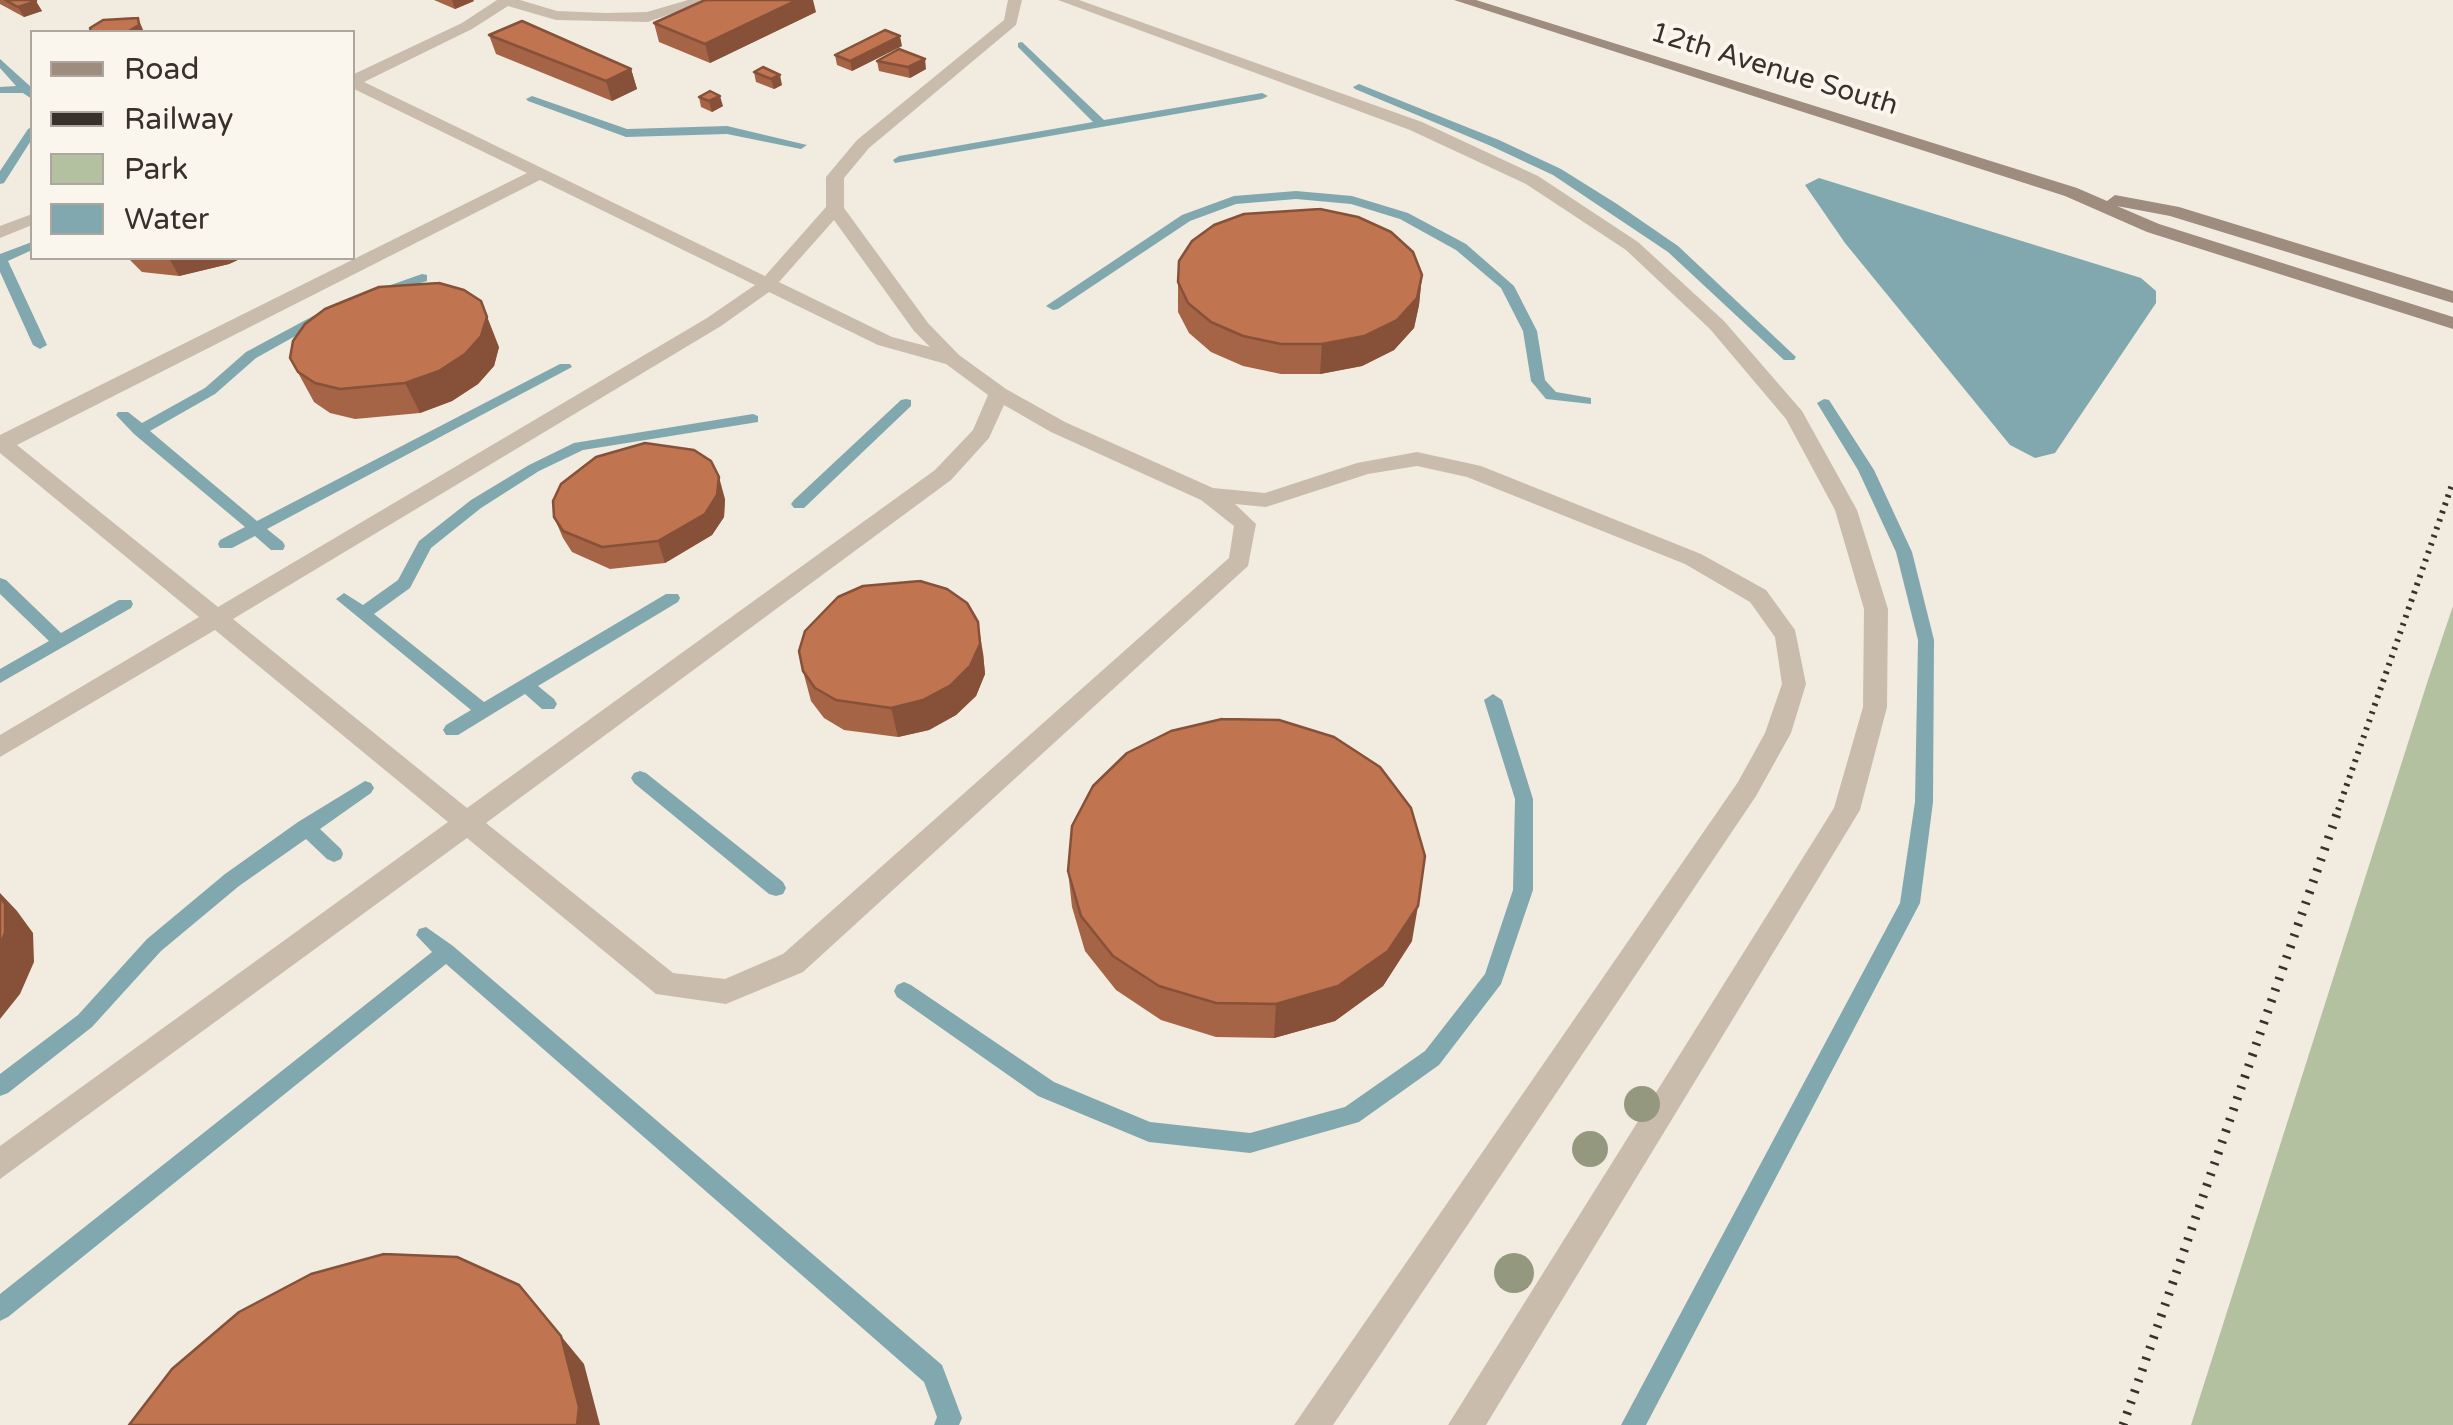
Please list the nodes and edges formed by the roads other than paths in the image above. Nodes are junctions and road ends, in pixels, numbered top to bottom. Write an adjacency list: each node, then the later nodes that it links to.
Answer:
1 (703, 0): 5 (lane)
2 (1015, 0): 10 (lane)
3 (1065, 0): 25 (lane)
4 (1461, 0): 9 (street, 12th Avenue South)
5 (505, 1): 6 (lane)
6 (355, 80)
7 (355, 82): 8 (lane)
8 (541, 173): 13 (lane); 18 (lane)
9 (2071, 192): 14 (street, 12th Avenue South); 15 (street, 12th Avenue South)
10 (835, 208): 13 (lane); 16 (lane)
11 (30, 220): 12 (lane)
12 (0, 233)
13 (766, 285): 16 (lane); 20 (lane)
14 (2453, 297)
15 (2453, 323)
16 (952, 359): 17 (lane)
17 (999, 393): 19 (lane); 22 (lane)
18 (1, 444): 20 (lane)
19 (1209, 495): 22 (lane); 24 (lane)
20 (216, 620): 21 (lane); 22 (lane)
21 (0, 748)
22 (467, 823): 23 (lane)
23 (0, 1164)
24 (1312, 1425)
25 (1466, 1425)

